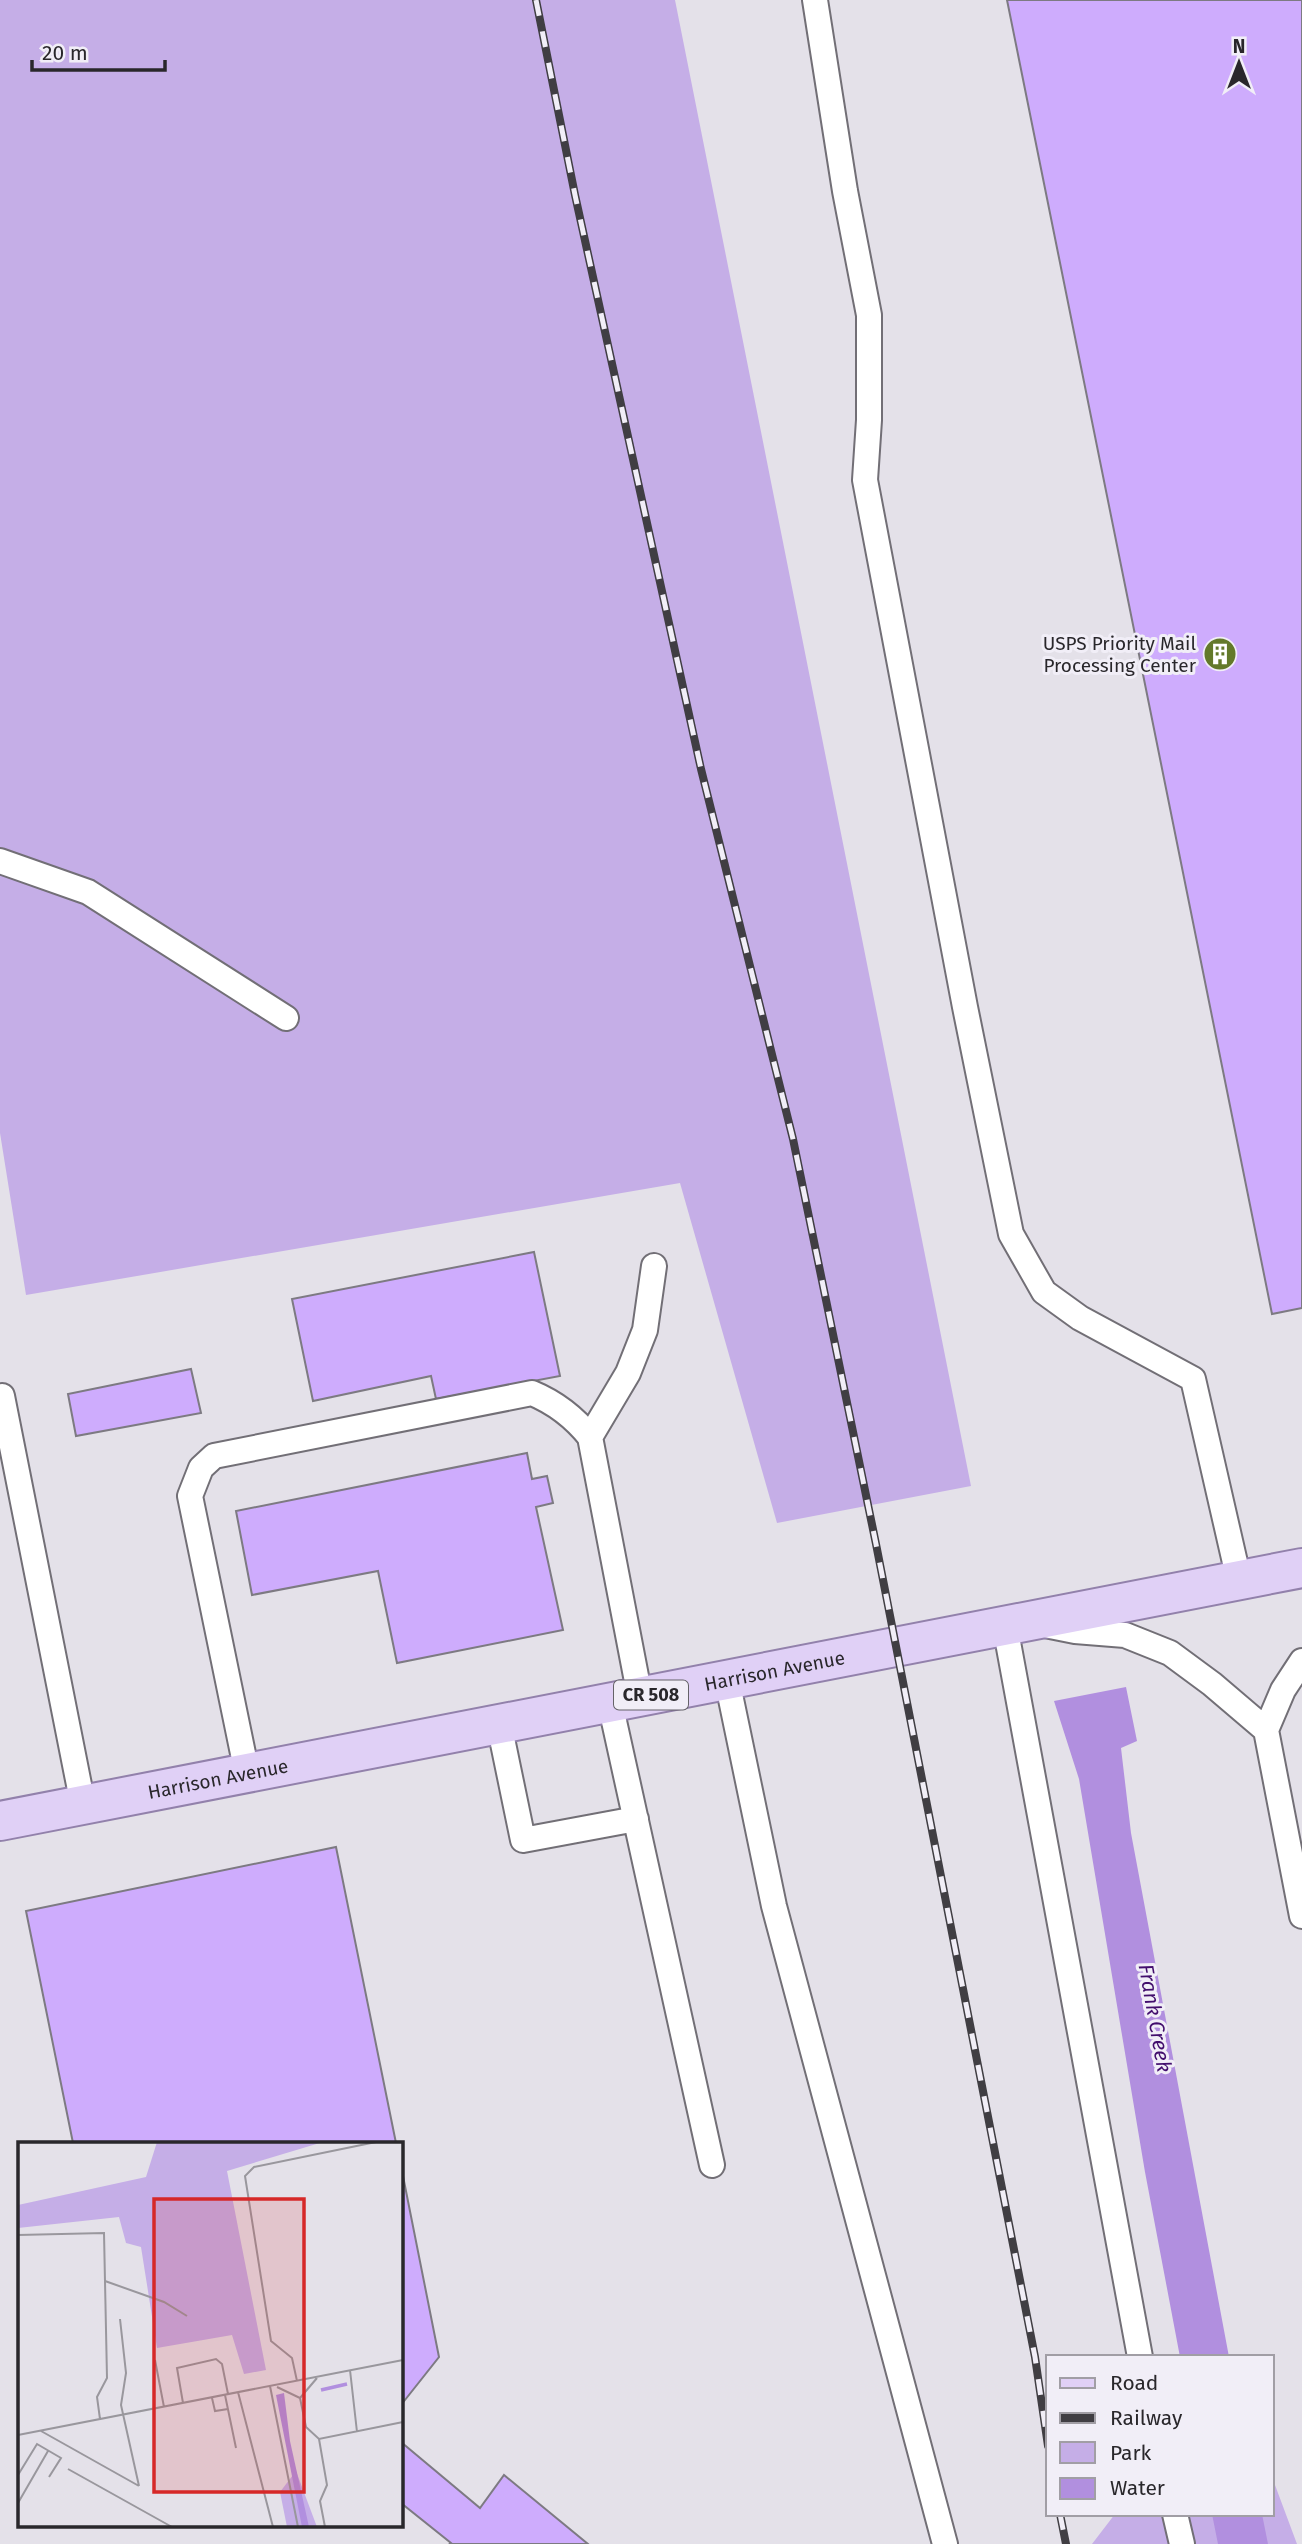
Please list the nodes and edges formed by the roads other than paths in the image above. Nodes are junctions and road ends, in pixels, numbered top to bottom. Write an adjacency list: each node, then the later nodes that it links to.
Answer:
1 (815, 0): 8 (lane)
2 (0, 861): 3 (lane)
3 (286, 1018)
4 (654, 1266): 6 (lane)
5 (2, 1396): 16 (lane)
6 (590, 1437): 12 (lane); 15 (lane)
7 (1302, 1568): 8 (main road, Harrison Avenue / CR 508)
8 (1239, 1580): 9 (main road, Harrison Avenue / CR 508)
9 (1016, 1623): 11 (main road, Harrison Avenue / CR 508); 14 (lane); 21 (lane)
10 (1302, 1661): 14 (lane)
11 (727, 1680): 12 (main road, Harrison Avenue / CR 508); 23 (lane)
12 (625, 1700): 13 (main road, Harrison Avenue / CR 508); 17 (lane)
13 (499, 1724): 15 (main road, Harrison Avenue / CR 508); 17 (lane)
14 (1266, 1730): 19 (lane)
15 (247, 1773): 16 (main road, Harrison Avenue / CR 508)
16 (83, 1805): 18 (main road, Harrison Avenue / CR 508)
17 (636, 1819): 20 (lane)
18 (0, 1821)
19 (1302, 1916)
20 (712, 2165)
21 (1140, 2355)
22 (1175, 2516): 24 (lane)
23 (946, 2544)
24 (1182, 2544)

